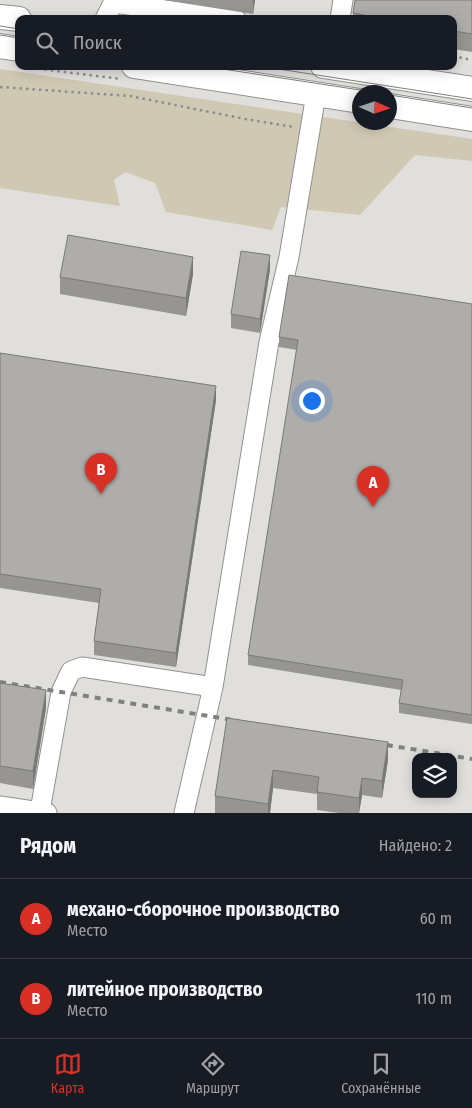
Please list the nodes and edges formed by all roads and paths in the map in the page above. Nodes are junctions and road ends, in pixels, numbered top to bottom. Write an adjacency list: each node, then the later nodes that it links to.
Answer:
1 (343, 0): 4 (lane)
2 (107, 15): 3 (lane)
3 (205, 15)
4 (341, 15)
5 (0, 16): 6 (main road)
6 (15, 18)
7 (0, 46): 8 (main road)
8 (15, 48)
9 (457, 57): 10 (path)
10 (472, 60)
11 (160, 70): 16 (main road)
12 (326, 70): 16 (main road)
13 (347, 70): 15 (main road)
14 (0, 87): 20 (path)
15 (472, 89)
16 (316, 94): 17 (main road); 20 (lane)
17 (352, 100)
18 (397, 107): 19 (main road)
19 (472, 119)
20 (310, 129): 21 (lane)
21 (213, 687): 23 (lane); 24 (lane)
22 (0, 806): 23 (lane)
23 (44, 812)
24 (184, 813)

